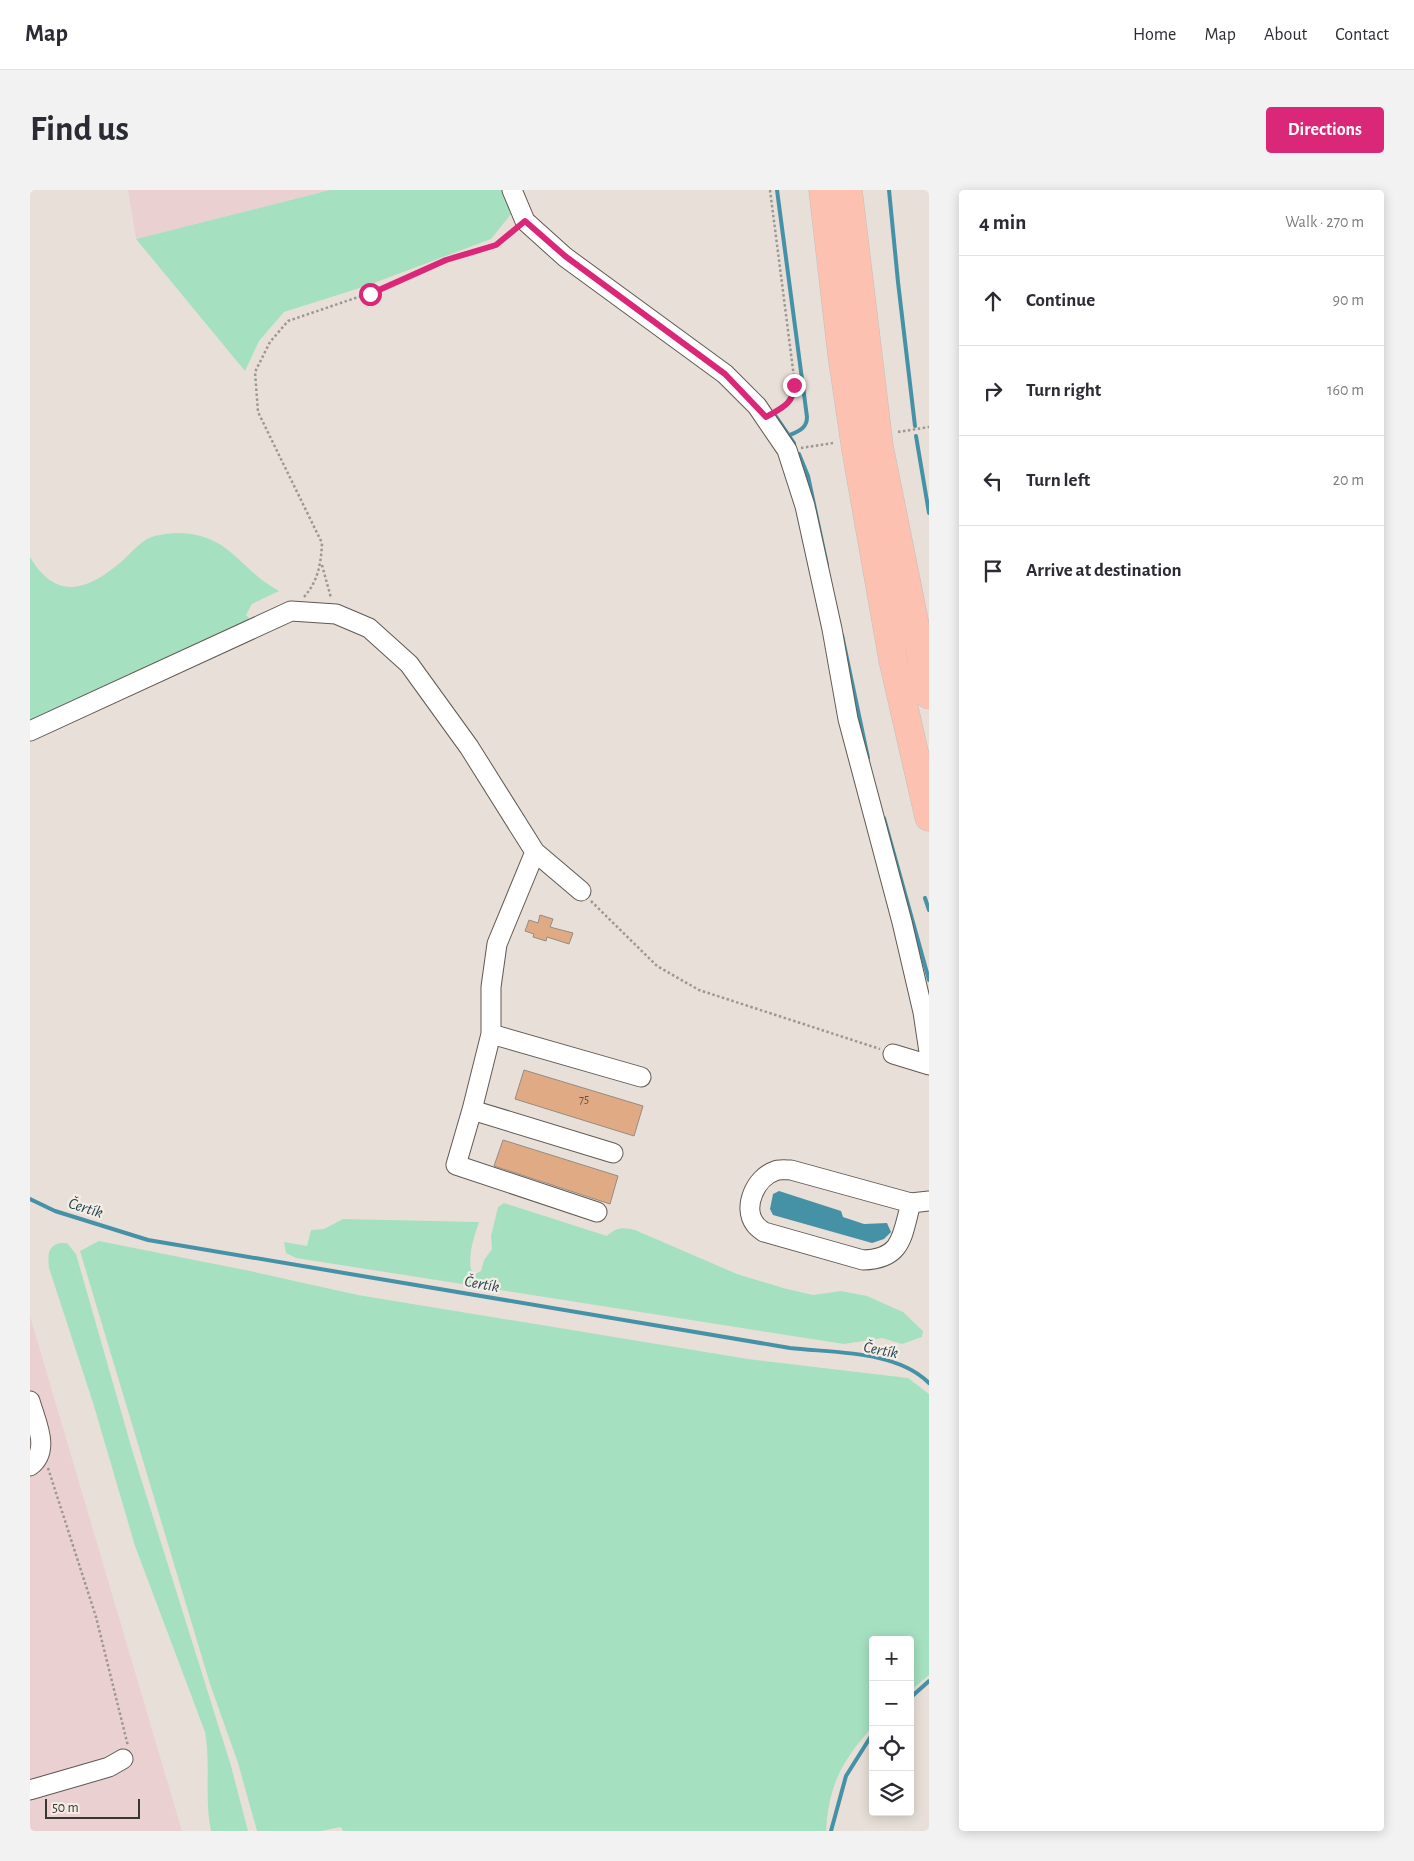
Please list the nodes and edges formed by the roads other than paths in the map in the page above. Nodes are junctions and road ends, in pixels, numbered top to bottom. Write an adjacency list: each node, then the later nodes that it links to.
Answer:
1 (512, 190): 10 (street)
2 (823, 190): 6 (highway)
3 (848, 190): 4 (highway)
4 (929, 695)
5 (30, 730): 7 (street)
6 (929, 817)
7 (535, 852): 8 (street); 9 (street)
8 (581, 891)
9 (491, 1034): 13 (street); 14 (street)
10 (929, 1052)
11 (893, 1054): 12 (street)
12 (929, 1066)
13 (641, 1077)
14 (472, 1110): 15 (street); 17 (street)
15 (613, 1153)
16 (920, 1202): 16 (street)
17 (597, 1212)
18 (30, 1401): 19 (street)
19 (34, 1462)
20 (123, 1758): 21 (street)
21 (30, 1790)

